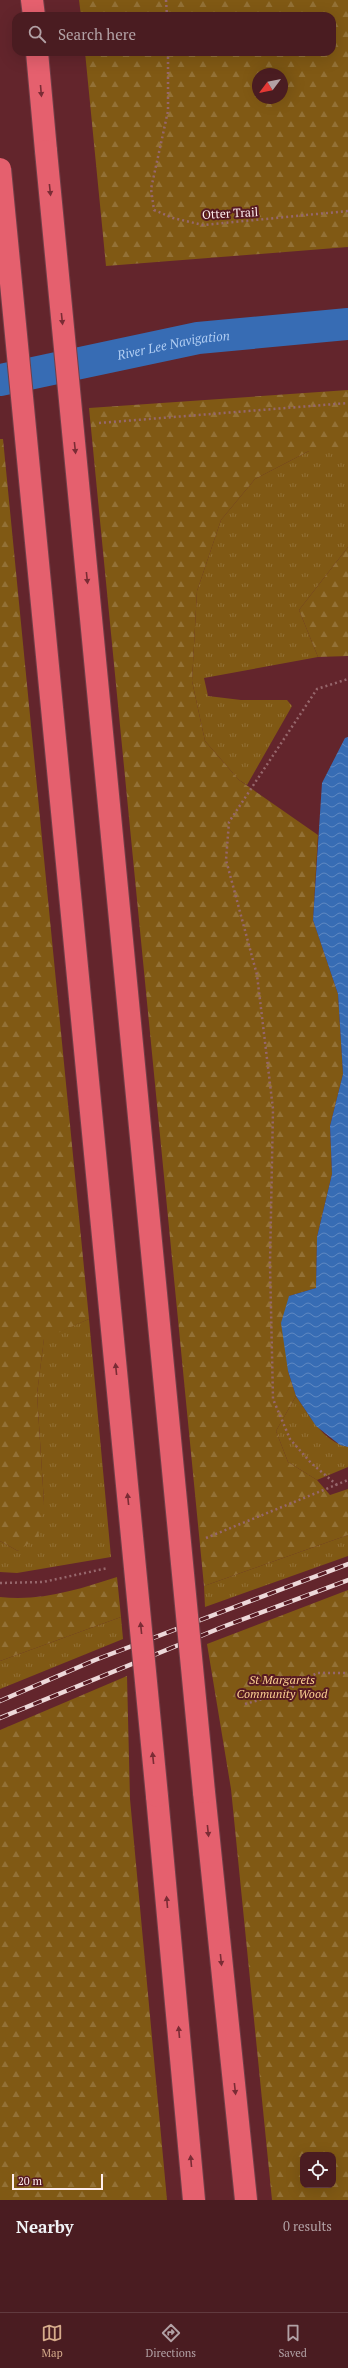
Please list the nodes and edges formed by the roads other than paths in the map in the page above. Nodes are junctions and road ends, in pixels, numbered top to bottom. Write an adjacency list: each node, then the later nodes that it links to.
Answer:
1 (32, 0): 2 (highway)
2 (34, 12)
3 (37, 56): 6 (highway, one-way to 6, bridge)
4 (0, 169): 5 (highway, one-way to 4, bridge)
5 (194, 2200)
6 (246, 2200)

